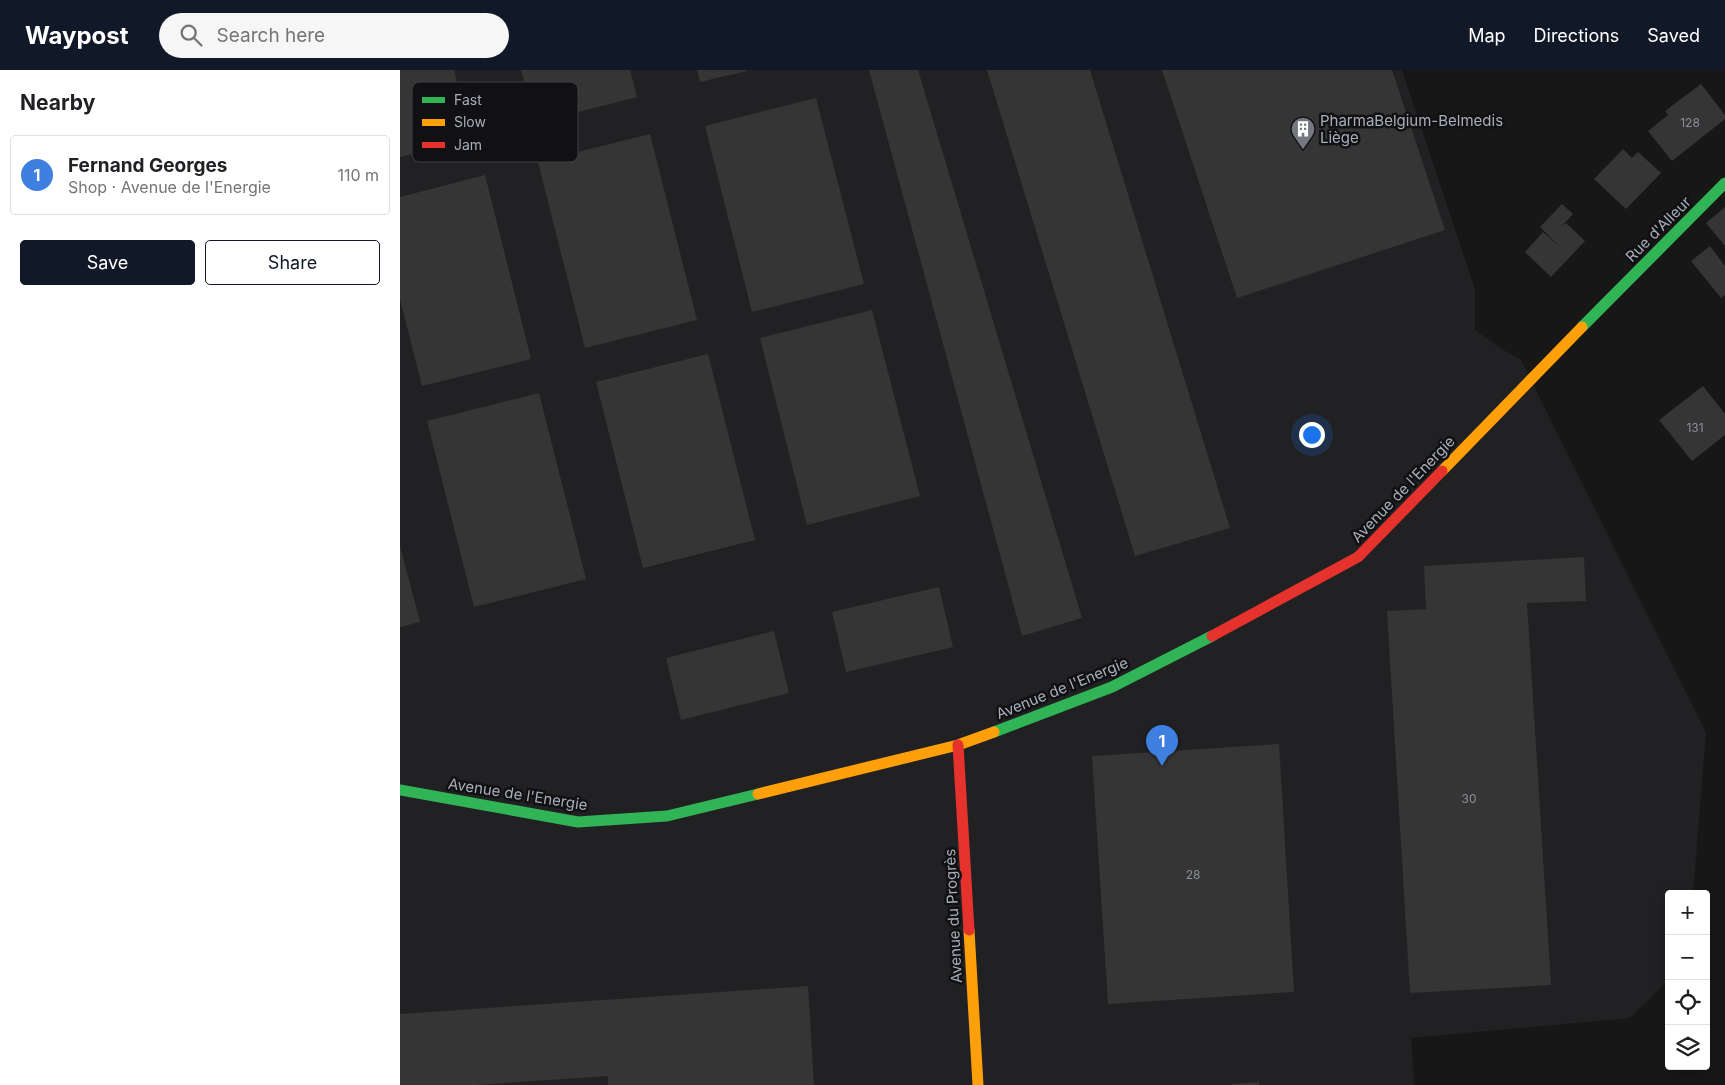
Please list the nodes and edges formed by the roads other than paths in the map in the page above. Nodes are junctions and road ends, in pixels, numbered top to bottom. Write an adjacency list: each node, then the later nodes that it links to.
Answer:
1 (1725, 183): 2 (street, Rue d'Alleur)
2 (1611, 297): 3 (street, Avenue de l'Energie)
3 (958, 745): 4 (street, Avenue de l'Energie); 5 (street, Avenue du Progrès)
4 (400, 790)
5 (978, 1085)

